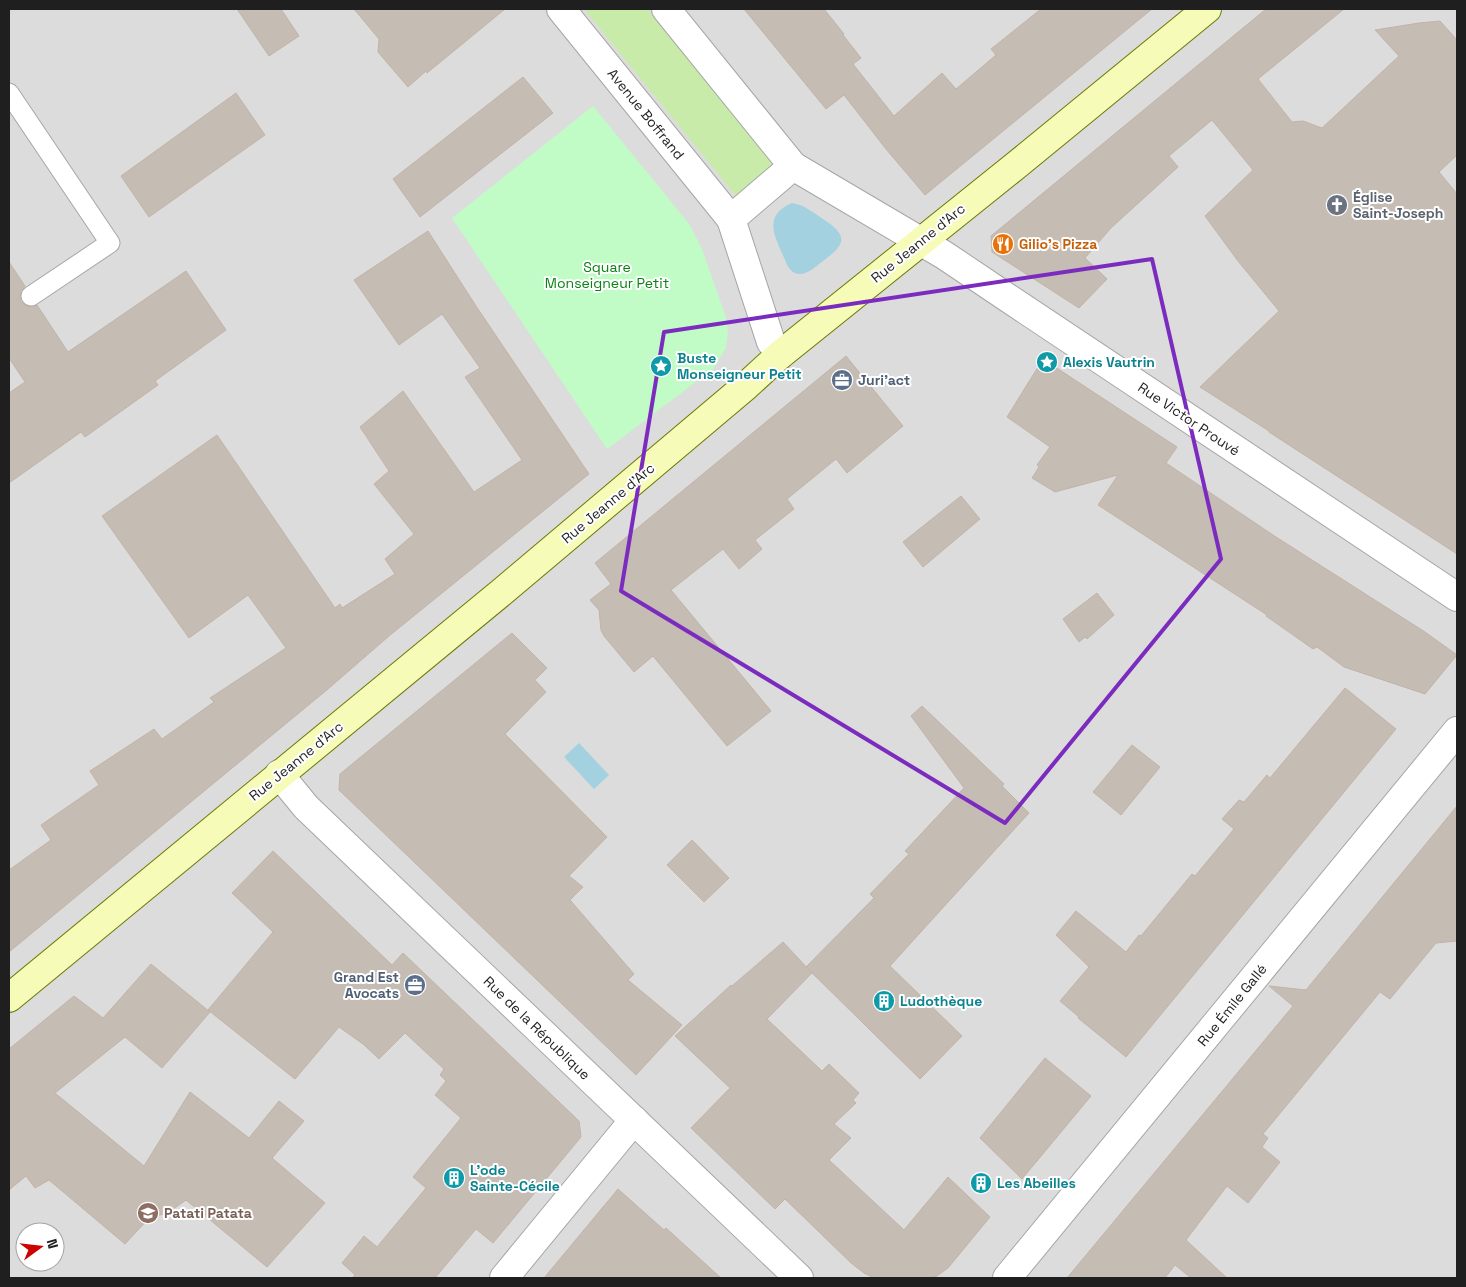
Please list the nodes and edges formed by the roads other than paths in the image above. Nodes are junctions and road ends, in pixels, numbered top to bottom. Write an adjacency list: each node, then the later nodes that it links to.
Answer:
1 (561, 9): 6 (street, Avenue Boffrand)
2 (666, 9): 5 (street)
3 (1208, 9): 7 (main road, Rue Jeanne d'Arc)
4 (9, 93): 8 (lane)
5 (793, 166): 6 (street); 7 (street)
6 (730, 219): 9 (street, Avenue Boffrand)
7 (921, 241): 9 (main road, Rue Jeanne d'Arc); 10 (street, Rue Victor Prouvé)
8 (31, 296)
9 (781, 354): 12 (main road, Rue Jeanne d'Arc)
10 (1457, 597)
11 (1457, 731): 17 (street, Rue Émile Gallé)
12 (279, 774): 13 (main road, Rue Jeanne d'Arc); 14 (street, Rue de la République)
13 (9, 998)
14 (634, 1120): 15 (street); 16 (street, Rue de la République)
15 (504, 1278)
16 (799, 1278)
17 (1008, 1278)

